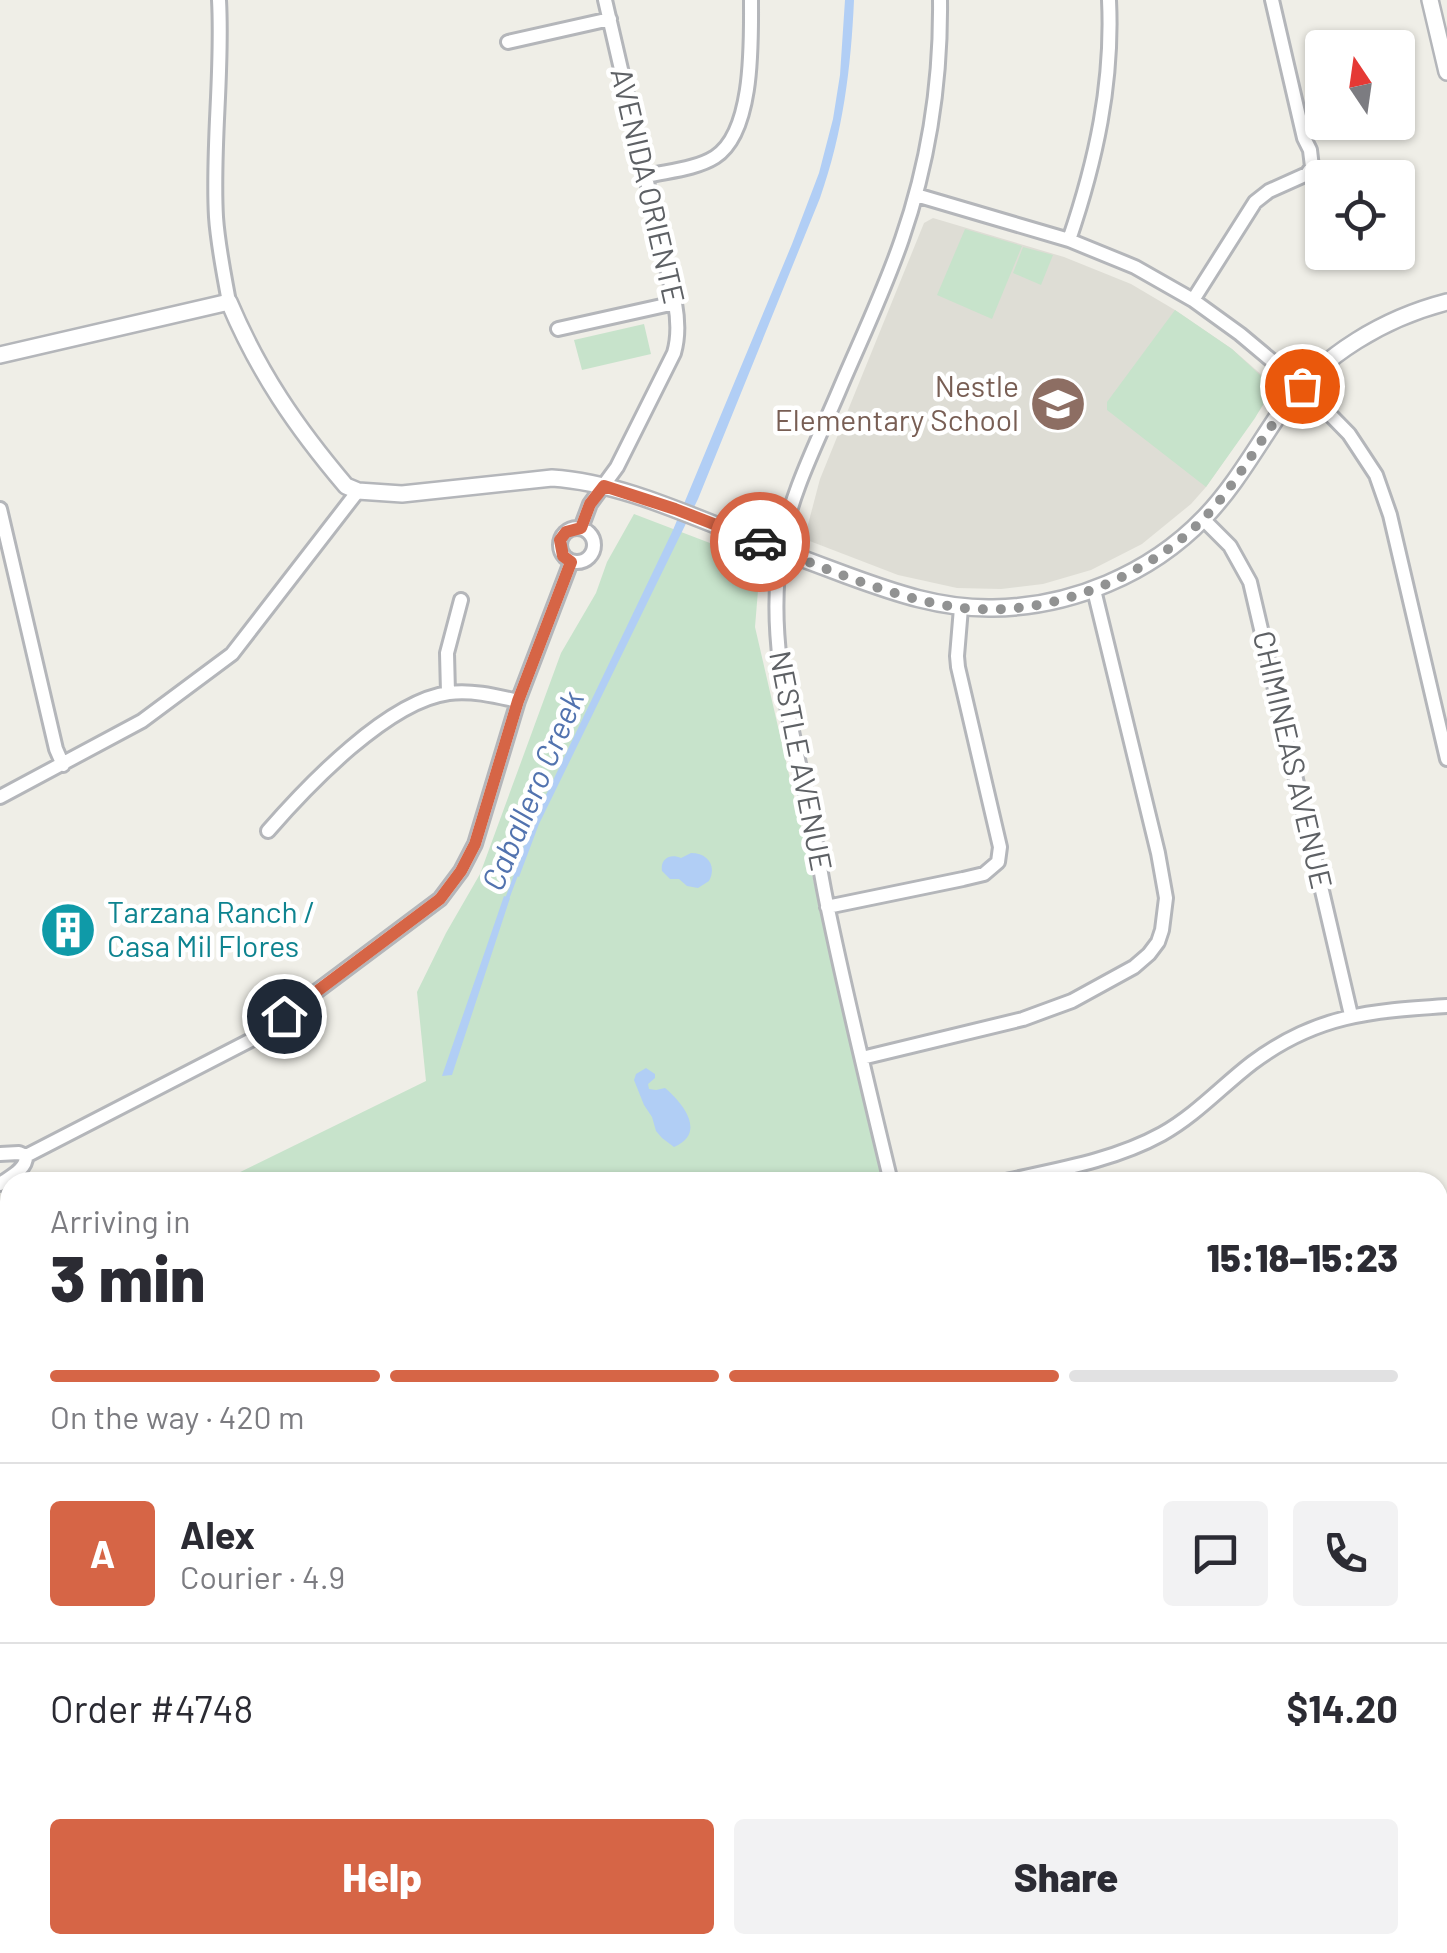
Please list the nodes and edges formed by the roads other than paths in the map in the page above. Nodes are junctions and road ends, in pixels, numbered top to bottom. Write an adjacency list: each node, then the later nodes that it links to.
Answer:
1 (219, 0): 15 (street)
2 (605, 0): 8 (street, AVENIDA ORIENTE)
3 (750, 0): 11 (street)
4 (940, 0): 12 (street, NESTLE AVENUE)
5 (1109, 0): 13 (street)
6 (1272, 0): 14 (street)
7 (1430, 0): 10 (street)
8 (610, 19): 9 (street); 11 (street, AVENIDA ORIENTE)
9 (508, 42)
10 (1447, 72)
11 (646, 176): 17 (street, AVENIDA ORIENTE)
12 (916, 195): 13 (street); 26 (street, NESTLE AVENUE)
13 (1069, 240): 14 (street)
14 (1194, 300): 20 (street)
15 (229, 302): 19 (street); 22 (street)
16 (1447, 302): 20 (street)
17 (674, 303): 18 (street); 21 (street, AVENIDA ORIENTE)
18 (558, 329)
19 (0, 355)
20 (1302, 386): 24 (street); 33 (street)
21 (604, 486): 22 (street); 25 (street, AVENIDA ORIENTE); 26 (street)
22 (358, 491): 34 (street)
23 (0, 509): 34 (street)
24 (1204, 519): 28 (street); 39 (street, CHIMINEAS AVENUE)
25 (581, 528): 27 (street, AVENIDA ORIENTE); 27 (street, AVENIDA ORIENTE)
26 (780, 550): 30 (street); 37 (street, NESTLE AVENUE)
27 (571, 562): 32 (street, AVENIDA ORIENTE)
28 (1094, 590): 30 (street); 40 (street)
29 (461, 600): 31 (street)
30 (961, 608): 37 (street)
31 (448, 692): 32 (street); 36 (street)
32 (518, 701): 42 (street, AVENIDA ORIENTE)
33 (1447, 759)
34 (62, 764): 35 (street)
35 (0, 797)
36 (268, 831)
37 (827, 907): 40 (street, NESTLE AVENUE)
38 (1447, 1006): 39 (street)
39 (1351, 1015): 45 (street)
40 (862, 1058): 44 (street, NESTLE AVENUE)
41 (0, 1154): 42 (street)
42 (26, 1156): 43 (street, AVENIDA ORIENTE)
43 (16, 1172)
44 (889, 1172)
45 (1044, 1172)

